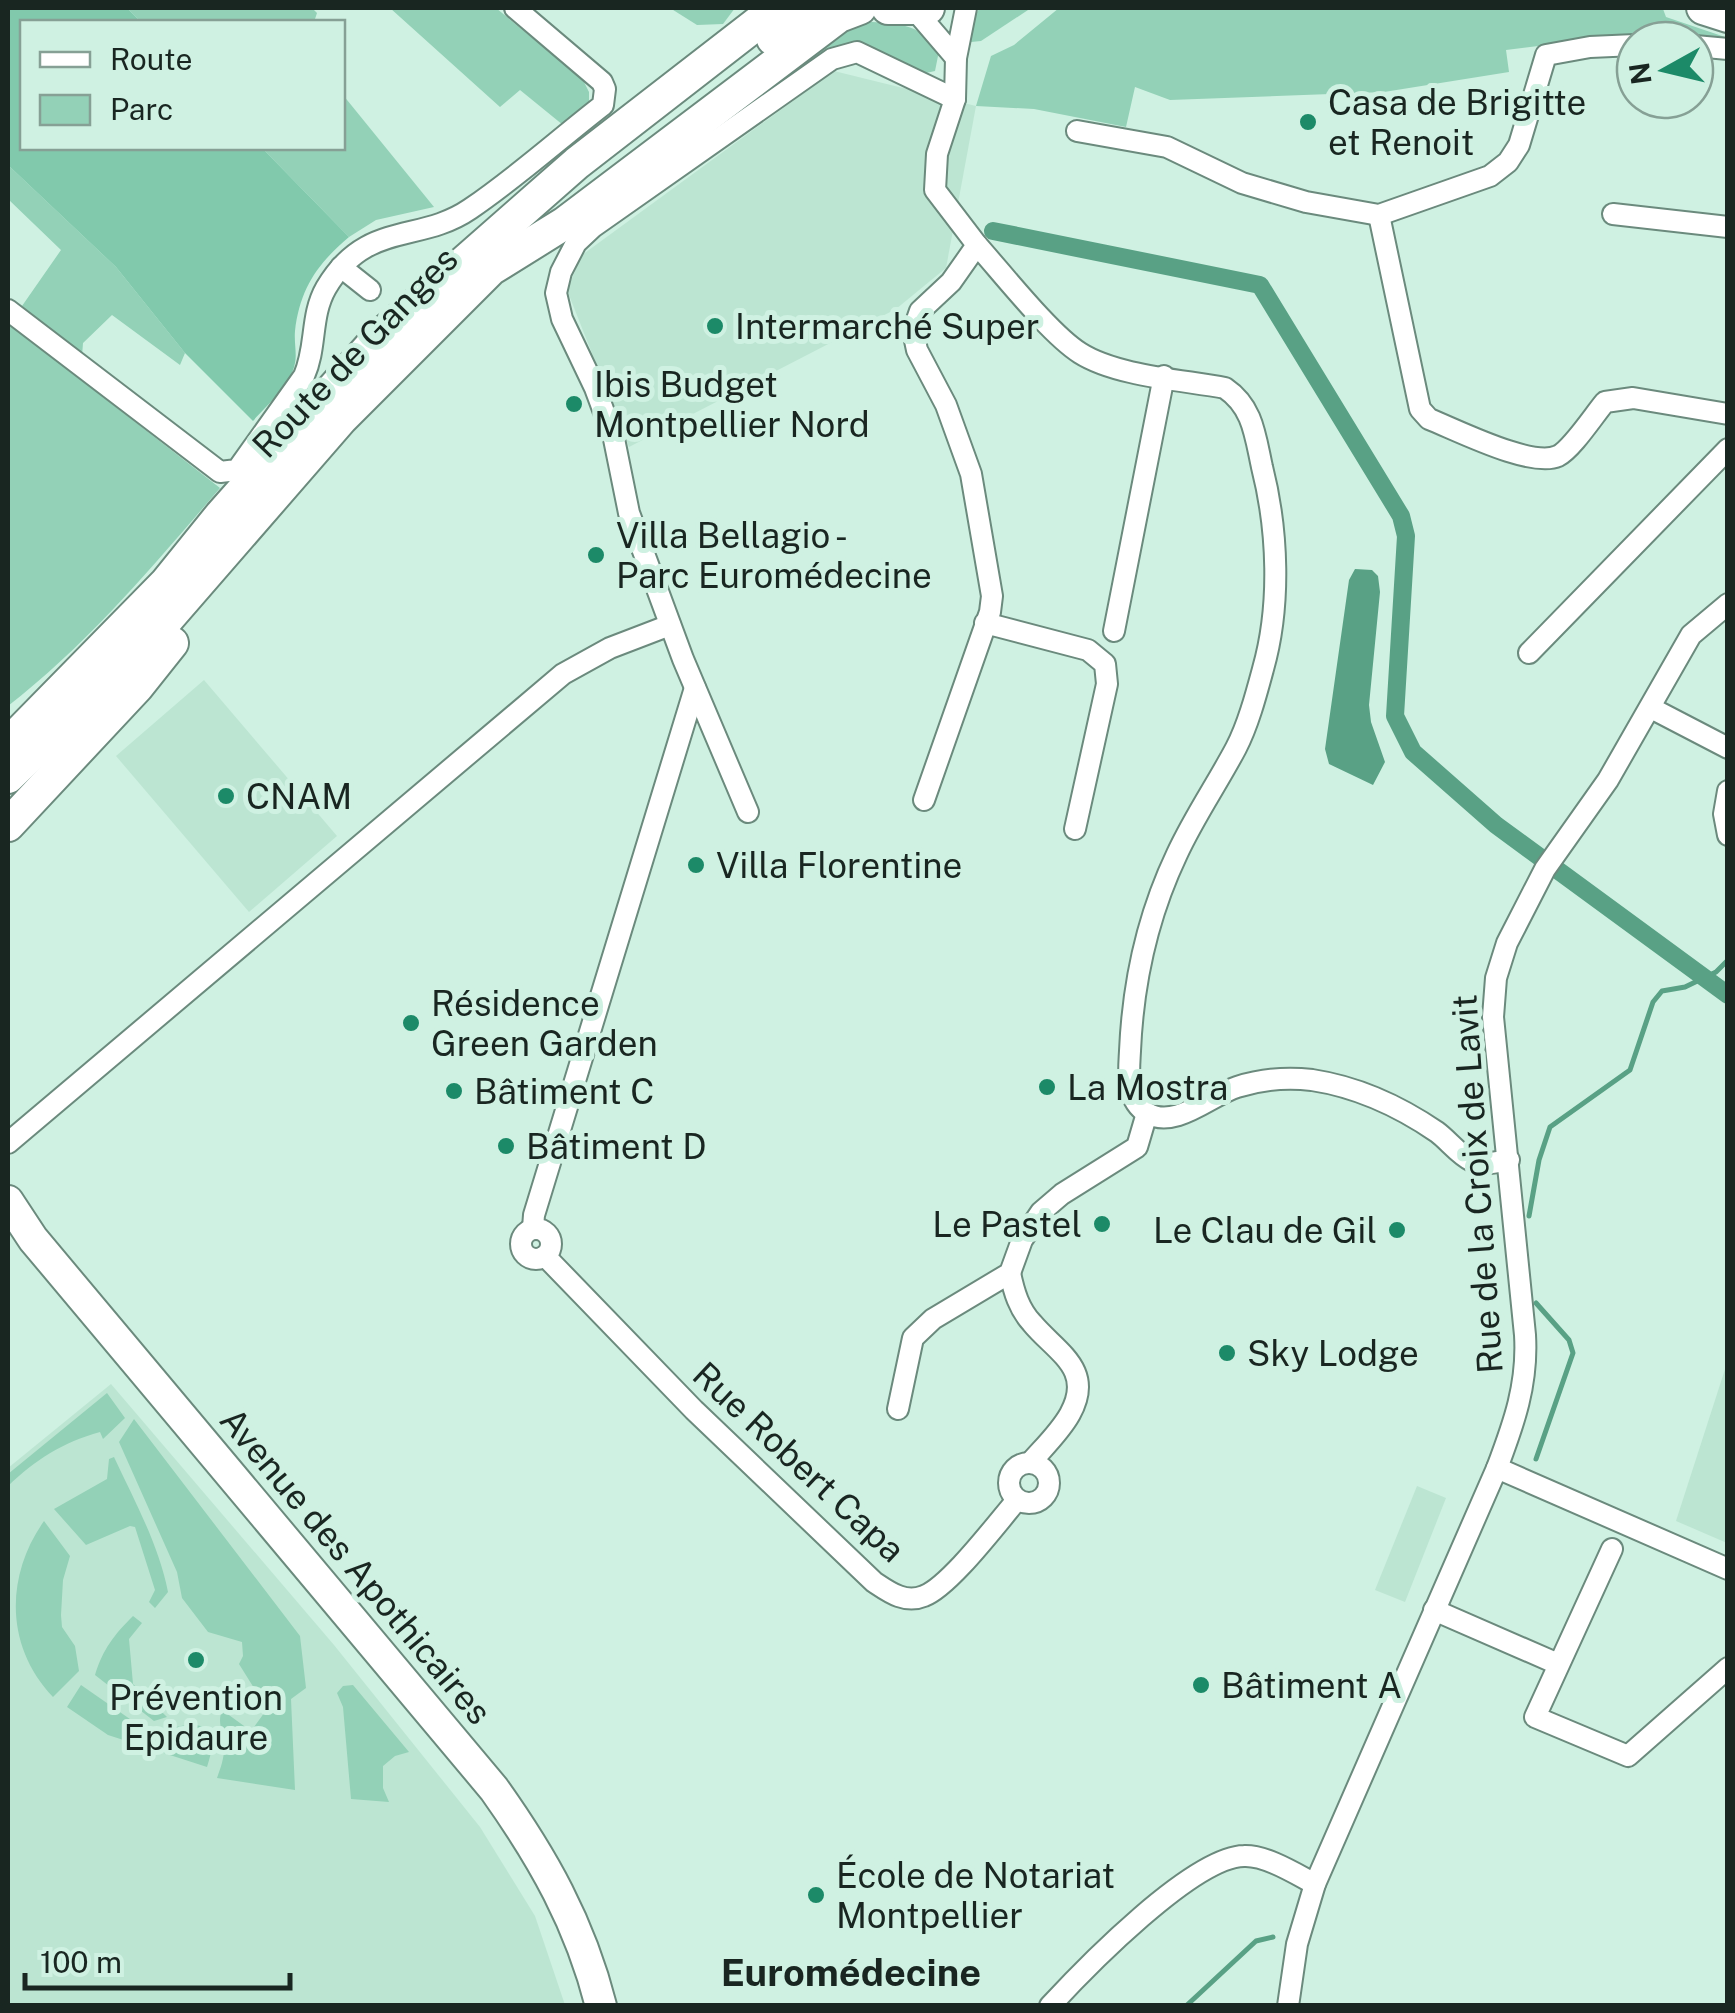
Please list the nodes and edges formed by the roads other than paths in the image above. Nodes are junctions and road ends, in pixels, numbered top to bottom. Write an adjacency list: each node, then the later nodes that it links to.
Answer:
1 (515, 8): 19 (street)
2 (748, 8): 13 (main road)
3 (777, 8): 13 (main road, Route de Ganges)
4 (813, 8): 20 (main road)
5 (860, 8): 20 (main road, Route de Ganges)
6 (910, 8): 11 (street)
7 (966, 8): 11 (street)
8 (1703, 8): 9 (main road)
9 (1728, 16)
10 (1615, 46): 16 (street)
11 (956, 58): 12 (street)
12 (955, 98): 18 (street); 29 (street)
13 (653, 103): 32 (main road, Route de Ganges)
14 (1077, 131): 16 (street)
15 (1613, 214): 17 (street)
16 (1379, 215): 24 (street)
17 (1728, 227)
18 (977, 245): 23 (street); 28 (street)
19 (342, 268): 21 (street); 22 (street)
20 (491, 269): 26 (main road, Route de Ganges)
21 (370, 290)
22 (8, 310)
23 (1164, 376): 30 (street); 45 (street)
24 (1728, 414)
25 (1728, 449): 31 (street)
26 (301, 463): 38 (main road, Route de Ganges); 42 (main road)
27 (1728, 604): 34 (street, Rue de la Croix de Lavit)
28 (985, 622): 40 (street); 43 (street)
29 (670, 625): 33 (street); 46 (street)
30 (1114, 631)
31 (1529, 653)
32 (66, 684): 35 (main road); 36 (main road, Route de Ganges)
33 (695, 688): 41 (street); 54 (street, Rue Robert Capa)
34 (1652, 708): 37 (street); 47 (street, Rue de la Croix de Lavit)
35 (8, 726)
36 (8, 744)
37 (1728, 748)
38 (8, 777)
39 (1728, 791): 44 (street)
40 (924, 800)
41 (748, 812)
42 (8, 825)
43 (1074, 829)
44 (1728, 835)
45 (1147, 1113): 47 (street); 50 (street)
46 (8, 1143)
47 (1509, 1160): 53 (street, Rue de la Croix de Lavit)
48 (8, 1201): 62 (main road, Avenue des Apothicaires)
49 (8, 1238): 61 (main road, Avenue des Apothicaires)
50 (1010, 1274): 51 (street); 52 (street, Rue Robert Capa)
51 (898, 1410)
52 (1030, 1463): 54 (street, Rue Robert Capa); 54 (street, Rue Robert Capa)
53 (1497, 1468): 56 (street); 57 (street, Rue de la Croix de Lavit)
54 (1017, 1500)
55 (1612, 1549): 58 (street)
56 (1728, 1568)
57 (1434, 1610): 58 (street); 60 (street, Rue de la Croix de Lavit)
58 (1558, 1664): 59 (street)
59 (1728, 1668)
60 (1316, 1884): 63 (street); 64 (street, Rue de la Croix de Lavit)
61 (581, 2006)
62 (601, 2006)
63 (1050, 2006)
64 (1288, 2006)

